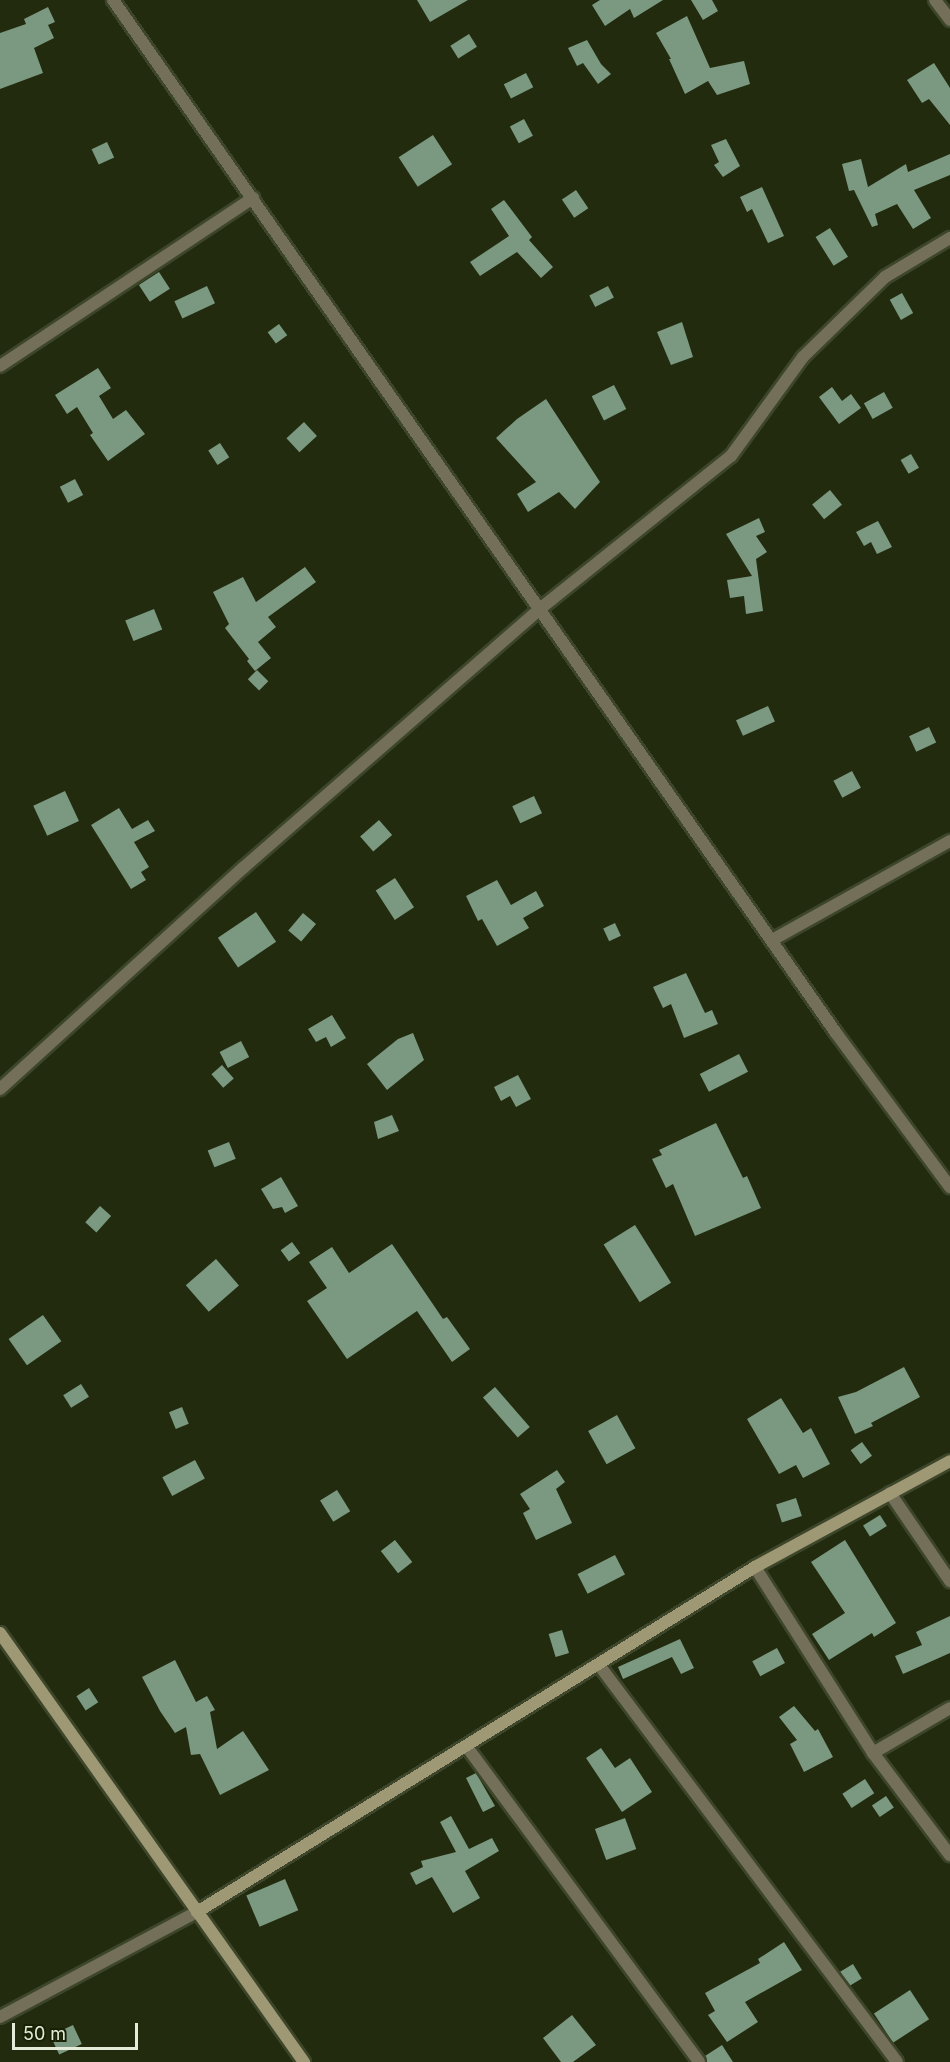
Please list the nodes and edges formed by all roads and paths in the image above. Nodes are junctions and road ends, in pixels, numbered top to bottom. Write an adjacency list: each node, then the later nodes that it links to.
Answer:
1 (935, 0): 3 (street)
2 (116, 1): 4 (street)
3 (950, 20)
4 (253, 198): 6 (street); 7 (street)
5 (950, 238): 7 (street)
6 (0, 366)
7 (541, 608): 9 (street); 10 (street)
8 (950, 841): 9 (street)
9 (772, 940): 11 (street)
10 (0, 1089)
11 (950, 1187)
12 (950, 1461): 13 (street)
13 (890, 1493): 14 (street); 15 (street)
14 (755, 1567): 17 (street); 20 (street)
15 (950, 1581)
16 (0, 1633): 22 (street)
17 (599, 1665): 19 (street); 26 (street)
18 (950, 1708): 20 (street)
19 (467, 1747): 22 (street); 25 (street)
20 (873, 1753): 21 (street)
21 (950, 1855)
22 (197, 1912): 23 (street); 24 (street)
23 (0, 2017)
24 (304, 2062)
25 (699, 2062)
26 (897, 2062)

